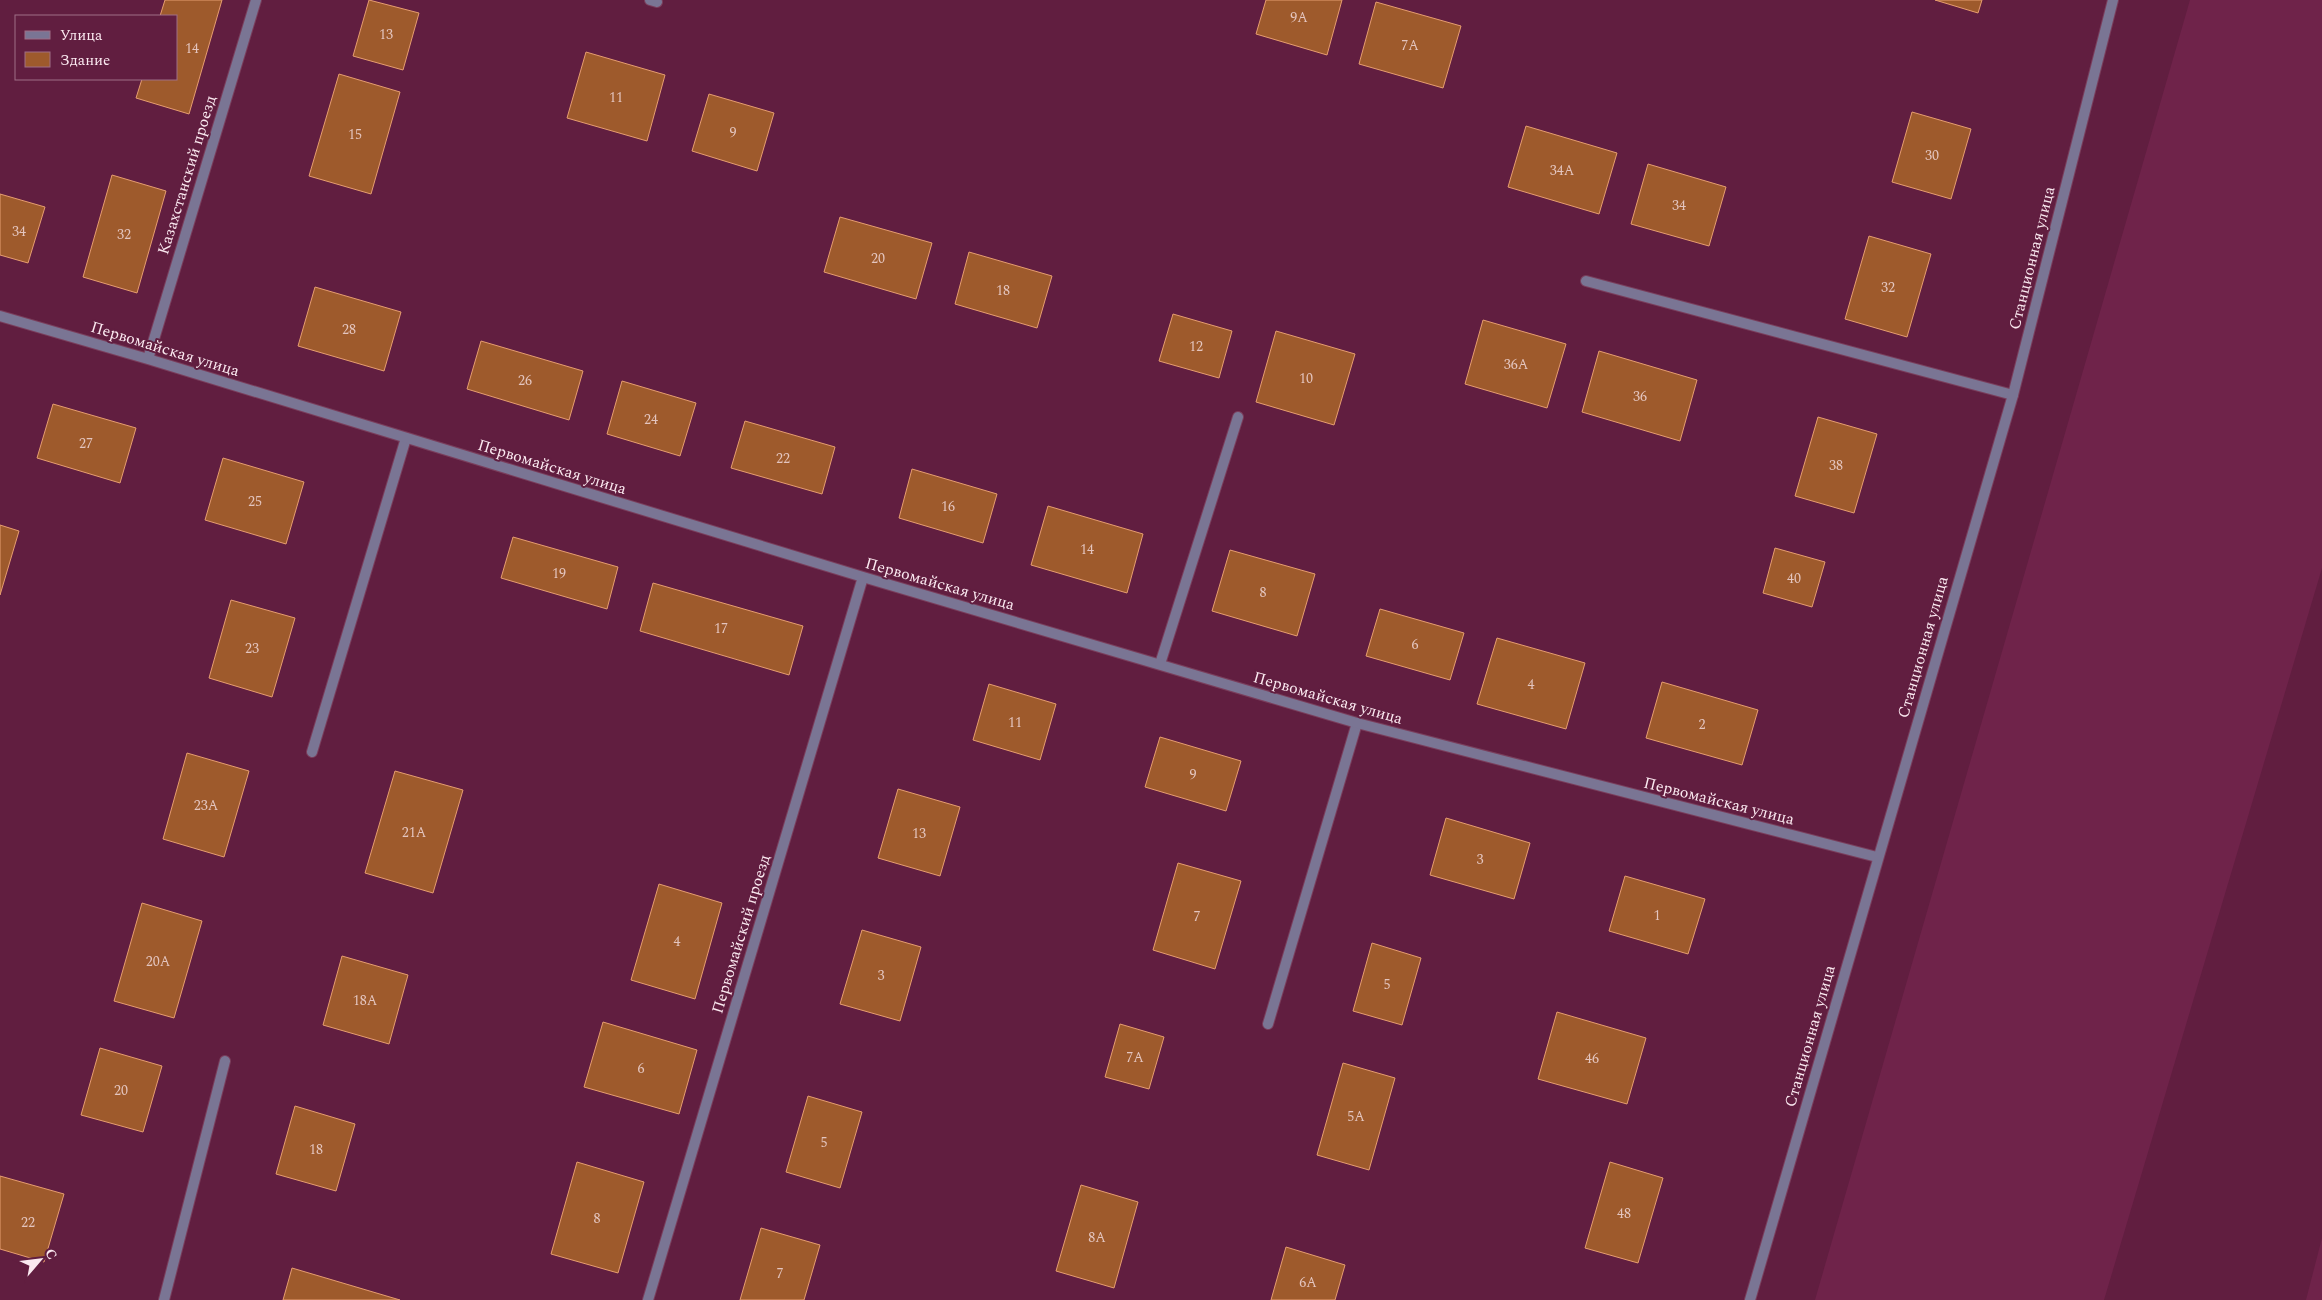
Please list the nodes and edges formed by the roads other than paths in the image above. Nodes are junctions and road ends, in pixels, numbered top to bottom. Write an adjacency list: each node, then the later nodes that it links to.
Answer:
1 (256, 0): 5 (street, Казахстанский проезд)
2 (2113, 0): 6 (street, Станционная улица)
3 (1586, 280): 6 (street)
4 (0, 316): 5 (street, Первомайская улица)
5 (148, 359): 8 (street, Первомайская улица)
6 (2013, 395): 13 (street, Станционная улица)
7 (1238, 417): 10 (street)
8 (406, 438): 9 (street, Первомайская улица); 12 (street)
9 (862, 577): 10 (street, Первомайская улица); 17 (street, Первомайский проезд)
10 (1160, 664): 11 (street, Первомайская улица)
11 (1357, 723): 13 (street, Первомайская улица); 14 (street)
12 (312, 752)
13 (1877, 857): 18 (street, Станционная улица)
14 (1268, 1024)
15 (225, 1061): 16 (street)
16 (164, 1300)
17 (648, 1300)
18 (1750, 1300)

